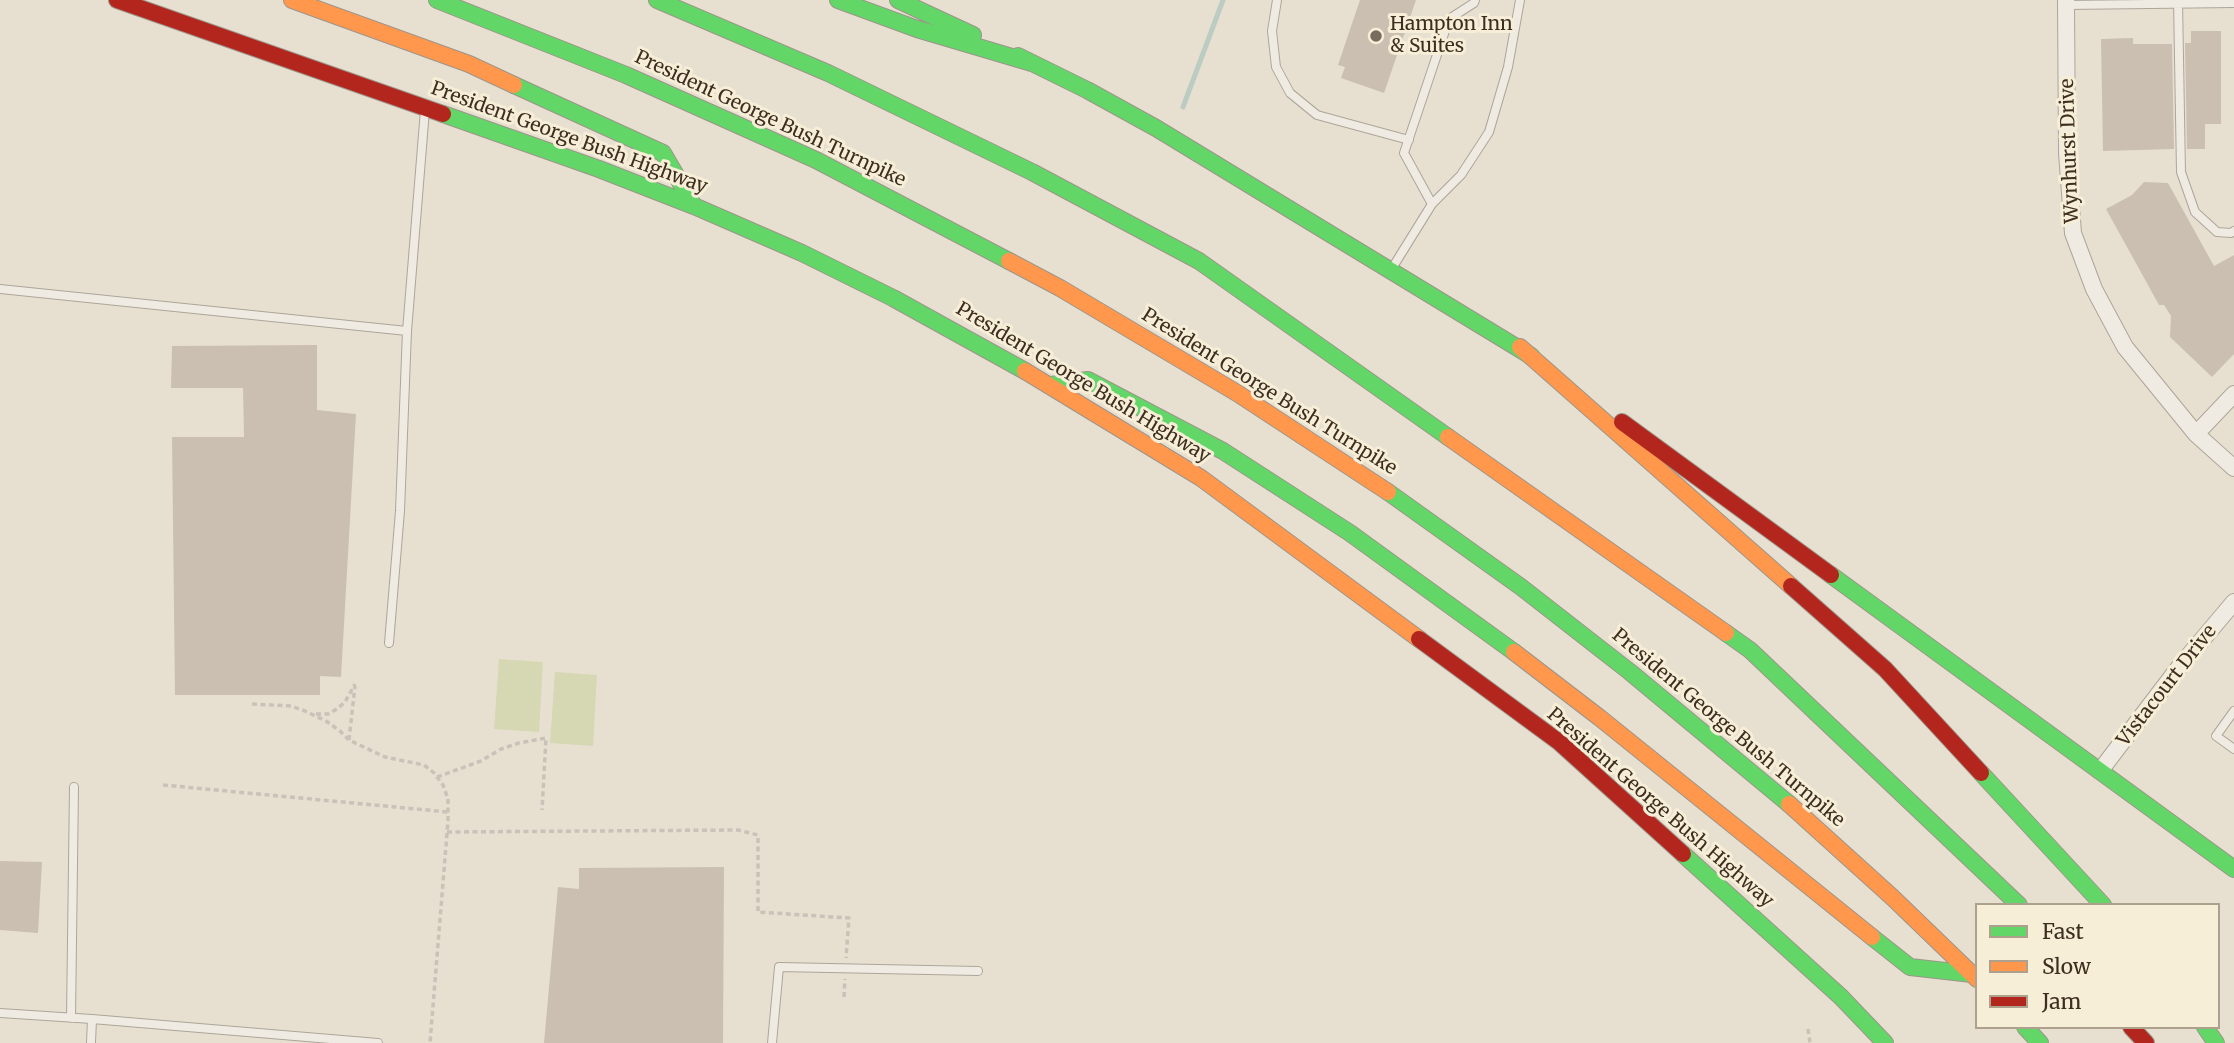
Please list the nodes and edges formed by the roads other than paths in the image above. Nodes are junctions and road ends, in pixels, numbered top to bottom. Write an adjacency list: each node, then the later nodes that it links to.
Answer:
1 (117, 0): 14 (main road, President George Bush Highway)
2 (292, 0): 17 (main road)
3 (437, 0): 37 (main road, President George Bush Turnpike)
4 (657, 0): 34 (main road)
5 (838, 0): 13 (main road)
6 (898, 0): 13 (main road)
7 (1277, 0): 15 (lane)
8 (1475, 0): 15 (lane)
9 (1520, 0): 16 (lane)
10 (2178, 2): 11 (lane); 12 (lane); 18 (lane)
11 (2066, 3): 25 (street, Wynhurst Drive)
12 (2234, 3)
13 (1032, 63): 19 (main road)
14 (425, 108): 17 (main road, President George Bush Highway); 21 (lane)
15 (1409, 140): 16 (lane)
16 (1432, 204): 19 (lane)
17 (694, 206): 23 (main road, President George Bush Highway)
18 (2234, 230)
19 (1391, 270): 22 (main road)
20 (0, 289): 21 (lane)
21 (407, 331): 28 (lane)
22 (1520, 347): 31 (main road); 35 (main road)
23 (1051, 385): 37 (main road); 46 (main road, President George Bush Highway)
24 (2234, 394): 25 (street)
25 (2196, 434): 26 (street, Wynhurst Drive)
26 (2234, 468)
27 (2233, 604): 31 (street, Vistacourt Drive)
28 (389, 643)
29 (2234, 711): 30 (lane)
30 (2234, 749)
31 (2100, 771): 33 (main road)
32 (74, 787): 39 (lane)
33 (2234, 869)
34 (2017, 903)
35 (2101, 903)
36 (978, 971): 45 (lane)
37 (1974, 977)
38 (0, 1013): 39 (lane)
39 (71, 1018): 40 (lane)
40 (92, 1019): 43 (lane); 44 (lane)
41 (2027, 1029): 47 (main road)
42 (2134, 1029): 48 (main road)
43 (91, 1043)
44 (378, 1043)
45 (772, 1043)
46 (1885, 1043)
47 (2040, 1043)
48 (2146, 1043)

